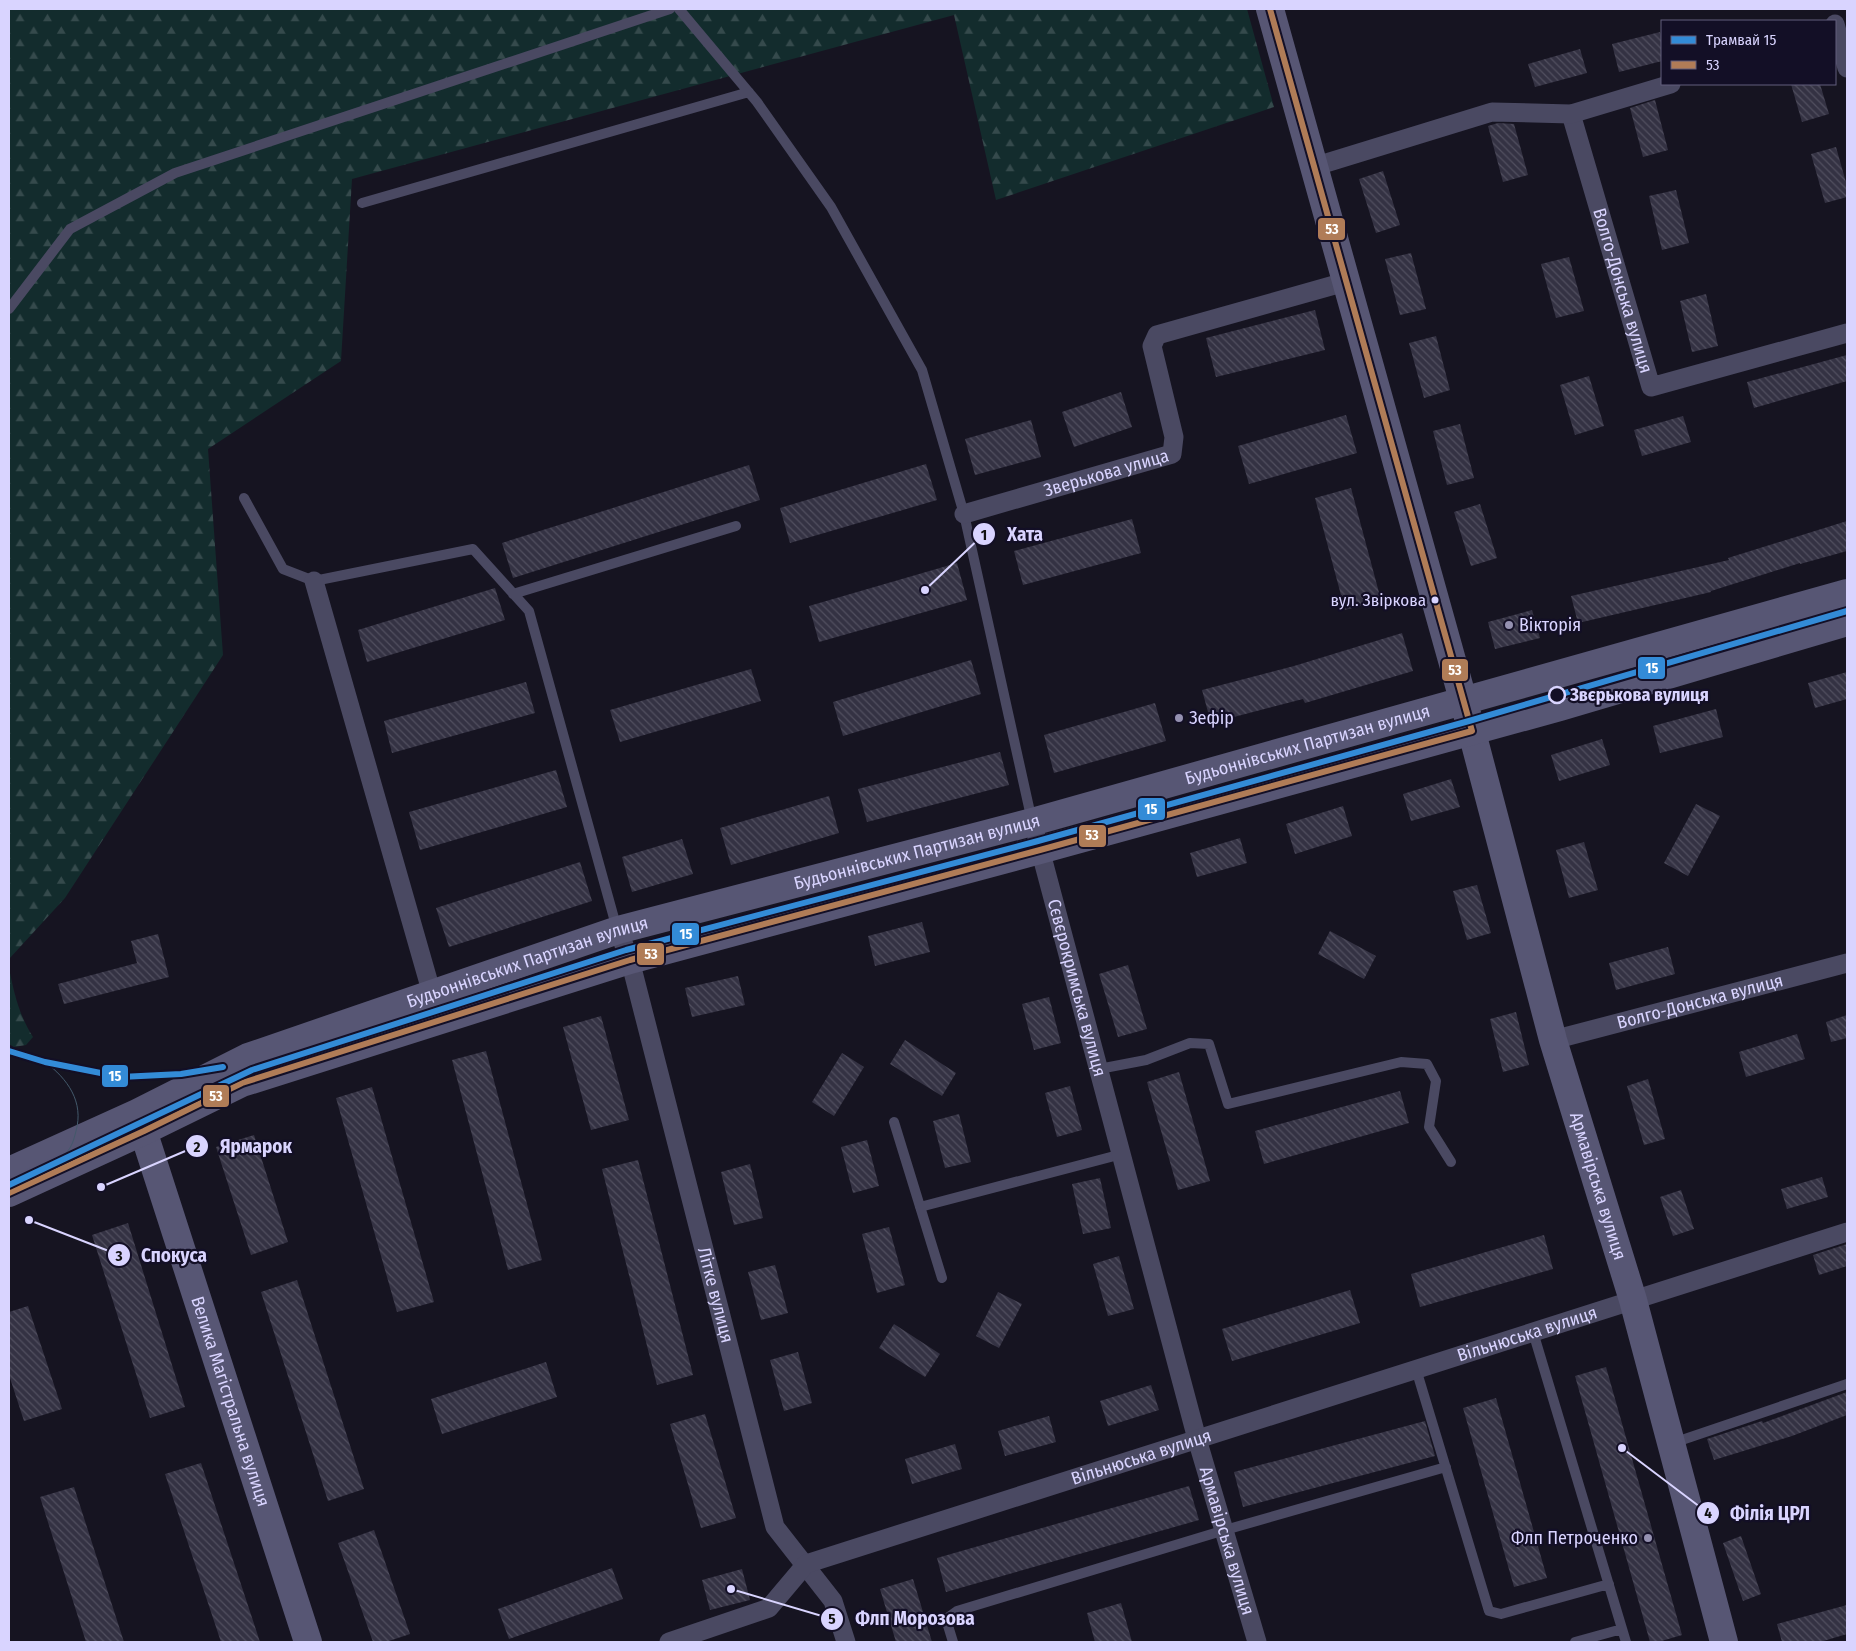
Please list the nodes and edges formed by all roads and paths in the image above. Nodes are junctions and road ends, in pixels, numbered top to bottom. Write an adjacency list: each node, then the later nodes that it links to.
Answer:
1 (670, 9): 12 (lane)
2 (679, 9): 7 (lane)
3 (1270, 9): 9 (main road)
4 (1838, 29): 5 (street)
5 (1847, 68)
6 (1668, 85): 8 (street)
7 (749, 92): 10 (lane); 15 (lane)
8 (1571, 114): 9 (street); 13 (street, Волго-Донська вулиця)
9 (1313, 167): 11 (main road)
10 (362, 203)
11 (1345, 282): 15 (street, Зверькова улица); 21 (main road)
12 (9, 309)
13 (1847, 333)
14 (244, 498): 17 (lane)
15 (964, 514): 23 (lane)
16 (736, 526): 19 (lane)
17 (314, 581): 19 (lane); 28 (street)
18 (1847, 593): 21 (main road, Будьоннівських Партизан вулиця)
19 (513, 594): 25 (lane)
20 (1847, 622): 22 (main road, Будьоннівських Партизан вулиця)
21 (1464, 701): 22 (main road); 23 (main road, Будьоннівських Партизан вулиця)
22 (1472, 731): 24 (main road, Будьоннівських Партизан вулиця); 29 (main road, Армавірська вулиця)
23 (1032, 822): 24 (street, Сєвєрокримська вулиця); 25 (main road, Будьоннівських Партизан вулиця)
24 (1040, 850): 26 (main road, Будьоннівських Партизан вулиця); 30 (street, Сєвєрокримська вулиця)
25 (618, 930): 26 (street, Літке вулиця); 28 (main road, Будьоннівських Партизан вулиця)
26 (630, 960): 31 (main road, Будьоннівських Партизан вулиця); 48 (street, Літке вулиця)
27 (1847, 963): 29 (street, Волго-Донська вулиця)
28 (432, 994): 31 (main road, Будьоннівських Партизан вулиця)
29 (1553, 1040): 40 (main road, Армавірська вулиця)
30 (1099, 1069): 33 (street, Сєвєрокримська вулиця); 34 (lane)
31 (141, 1122): 35 (main road, Будьоннівських Партизан вулиця); 36 (main road, Будьоннівських Партизан вулиця); 51 (main road, Велика Магістральна вулиця)
32 (894, 1122): 37 (lane)
33 (1122, 1154): 37 (lane); 44 (street, Сєвєрокримська вулиця)
34 (1451, 1162)
35 (9, 1171)
36 (9, 1193)
37 (920, 1207): 39 (lane)
38 (1847, 1232): 40 (street)
39 (942, 1278)
40 (1632, 1300): 41 (street, Вільнюська вулиця); 45 (main road, Армавірська вулиця)
41 (1533, 1332): 42 (street, Вільнюська вулиця); 49 (lane)
42 (1416, 1369): 44 (street, Вільнюська вулиця); 46 (lane)
43 (1847, 1384): 45 (lane)
44 (1197, 1439): 47 (street, Армавірська вулиця); 48 (street, Вільнюська вулиця)
45 (1671, 1443): 58 (main road, Армавірська вулиця)
46 (1446, 1467): 47 (lane); 49 (lane)
47 (1225, 1530): 54 (lane); 55 (street, Армавірська вулиця)
48 (806, 1564): 52 (street); 53 (street, Літке вулиця)
49 (1609, 1584): 50 (lane)
50 (1622, 1629): 56 (lane); 57 (lane)
51 (308, 1642)
52 (669, 1642)
53 (846, 1642)
54 (953, 1642)
55 (1257, 1642)
56 (1575, 1642)
57 (1626, 1642)
58 (1724, 1642)

